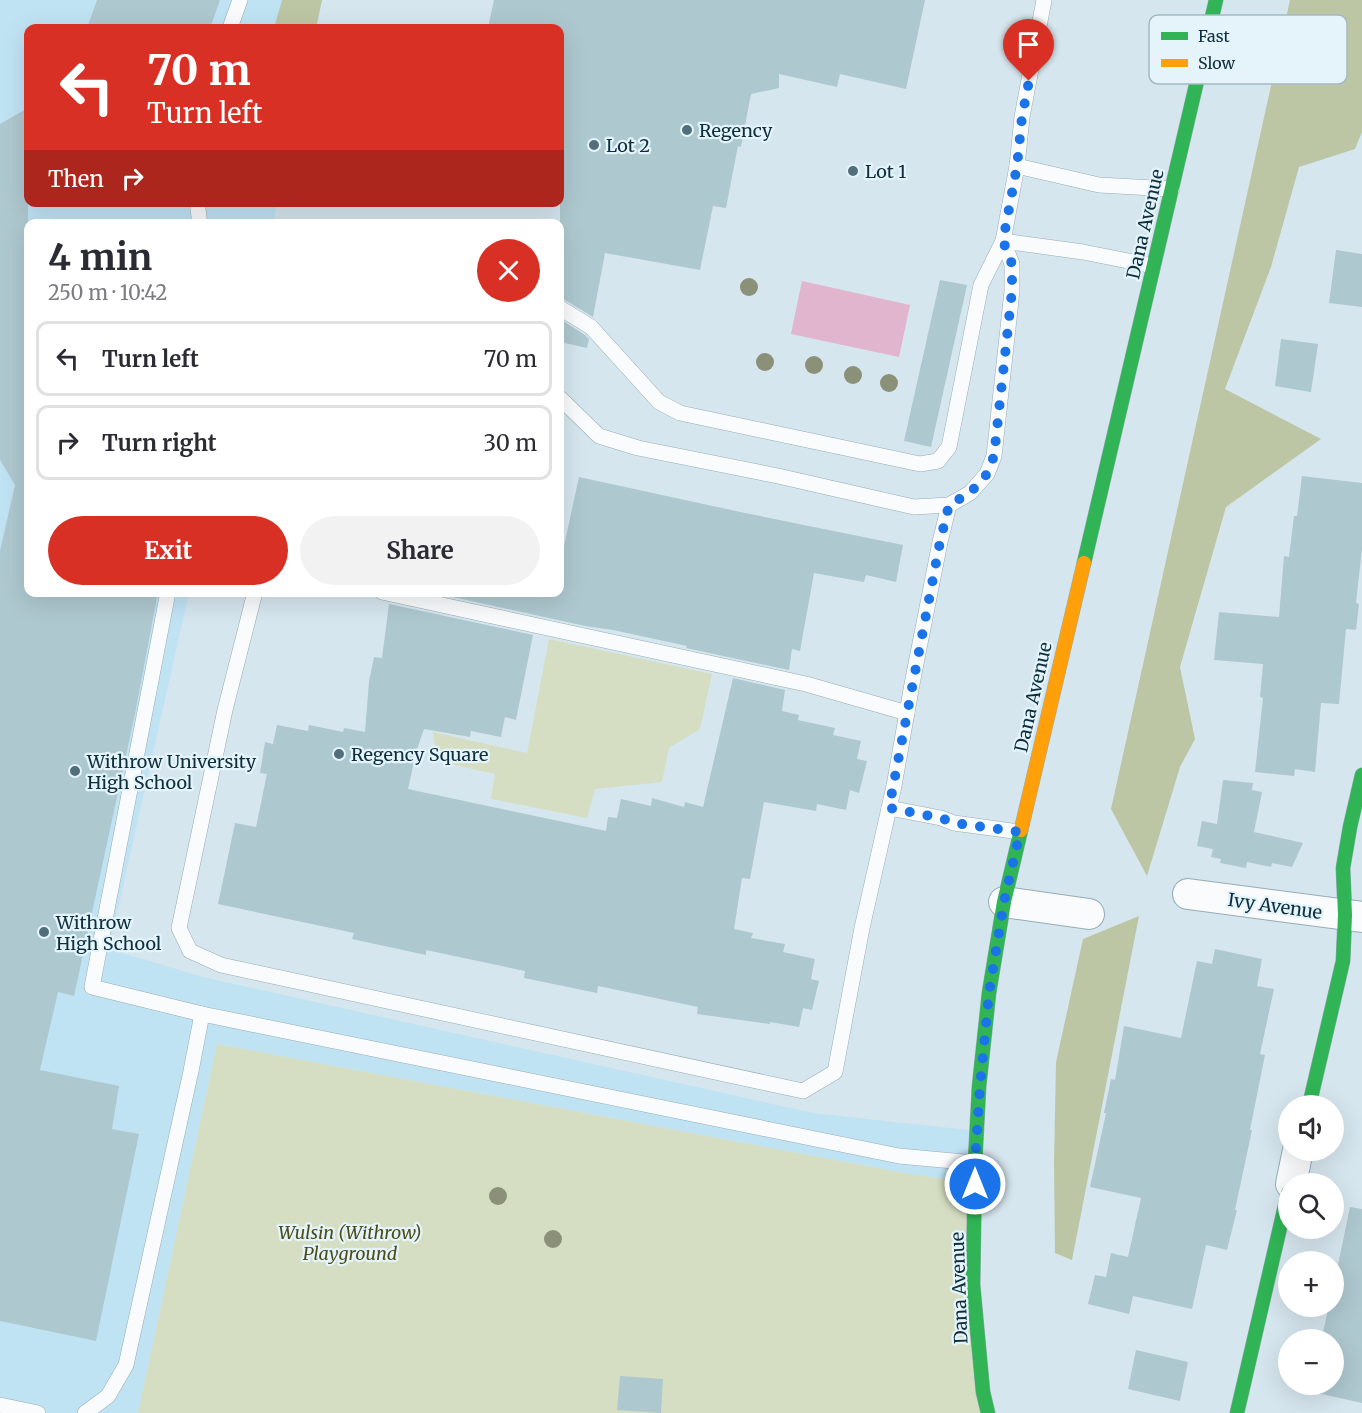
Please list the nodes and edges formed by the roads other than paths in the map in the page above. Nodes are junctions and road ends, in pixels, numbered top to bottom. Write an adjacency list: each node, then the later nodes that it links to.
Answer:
1 (240, 0): 5 (lane)
2 (1044, 0): 7 (lane)
3 (1216, 0): 4 (street, Dana Avenue)
4 (1213, 15)
5 (231, 24)
6 (1196, 84): 8 (street, Dana Avenue)
7 (1017, 166): 8 (lane); 9 (lane)
8 (1172, 189): 10 (street, Dana Avenue)
9 (1003, 241): 10 (lane); 11 (lane); 13 (lane)
10 (1154, 266): 20 (street, Dana Avenue)
11 (564, 310)
12 (564, 402): 13 (lane)
13 (949, 505): 17 (lane)
14 (167, 597): 25 (lane)
15 (254, 597): 19 (lane)
16 (405, 597): 17 (lane)
17 (907, 713): 19 (lane)
18 (1362, 776): 24 (street)
19 (889, 808): 20 (lane)
20 (1020, 832): 22 (street, Dana Avenue)
21 (1188, 894): 24 (street, Ivy Avenue)
22 (1004, 902): 23 (street); 27 (street, Dana Avenue)
23 (1089, 914)
24 (1353, 916): 26 (street)
25 (202, 1014): 27 (lane); 31 (lane)
26 (1312, 1095)
27 (975, 1163): 32 (street, Dana Avenue)
28 (1278, 1235): 33 (street)
29 (0, 1405): 30 (lane)
30 (38, 1413)
31 (85, 1413)
32 (988, 1413)
33 (1237, 1413)

